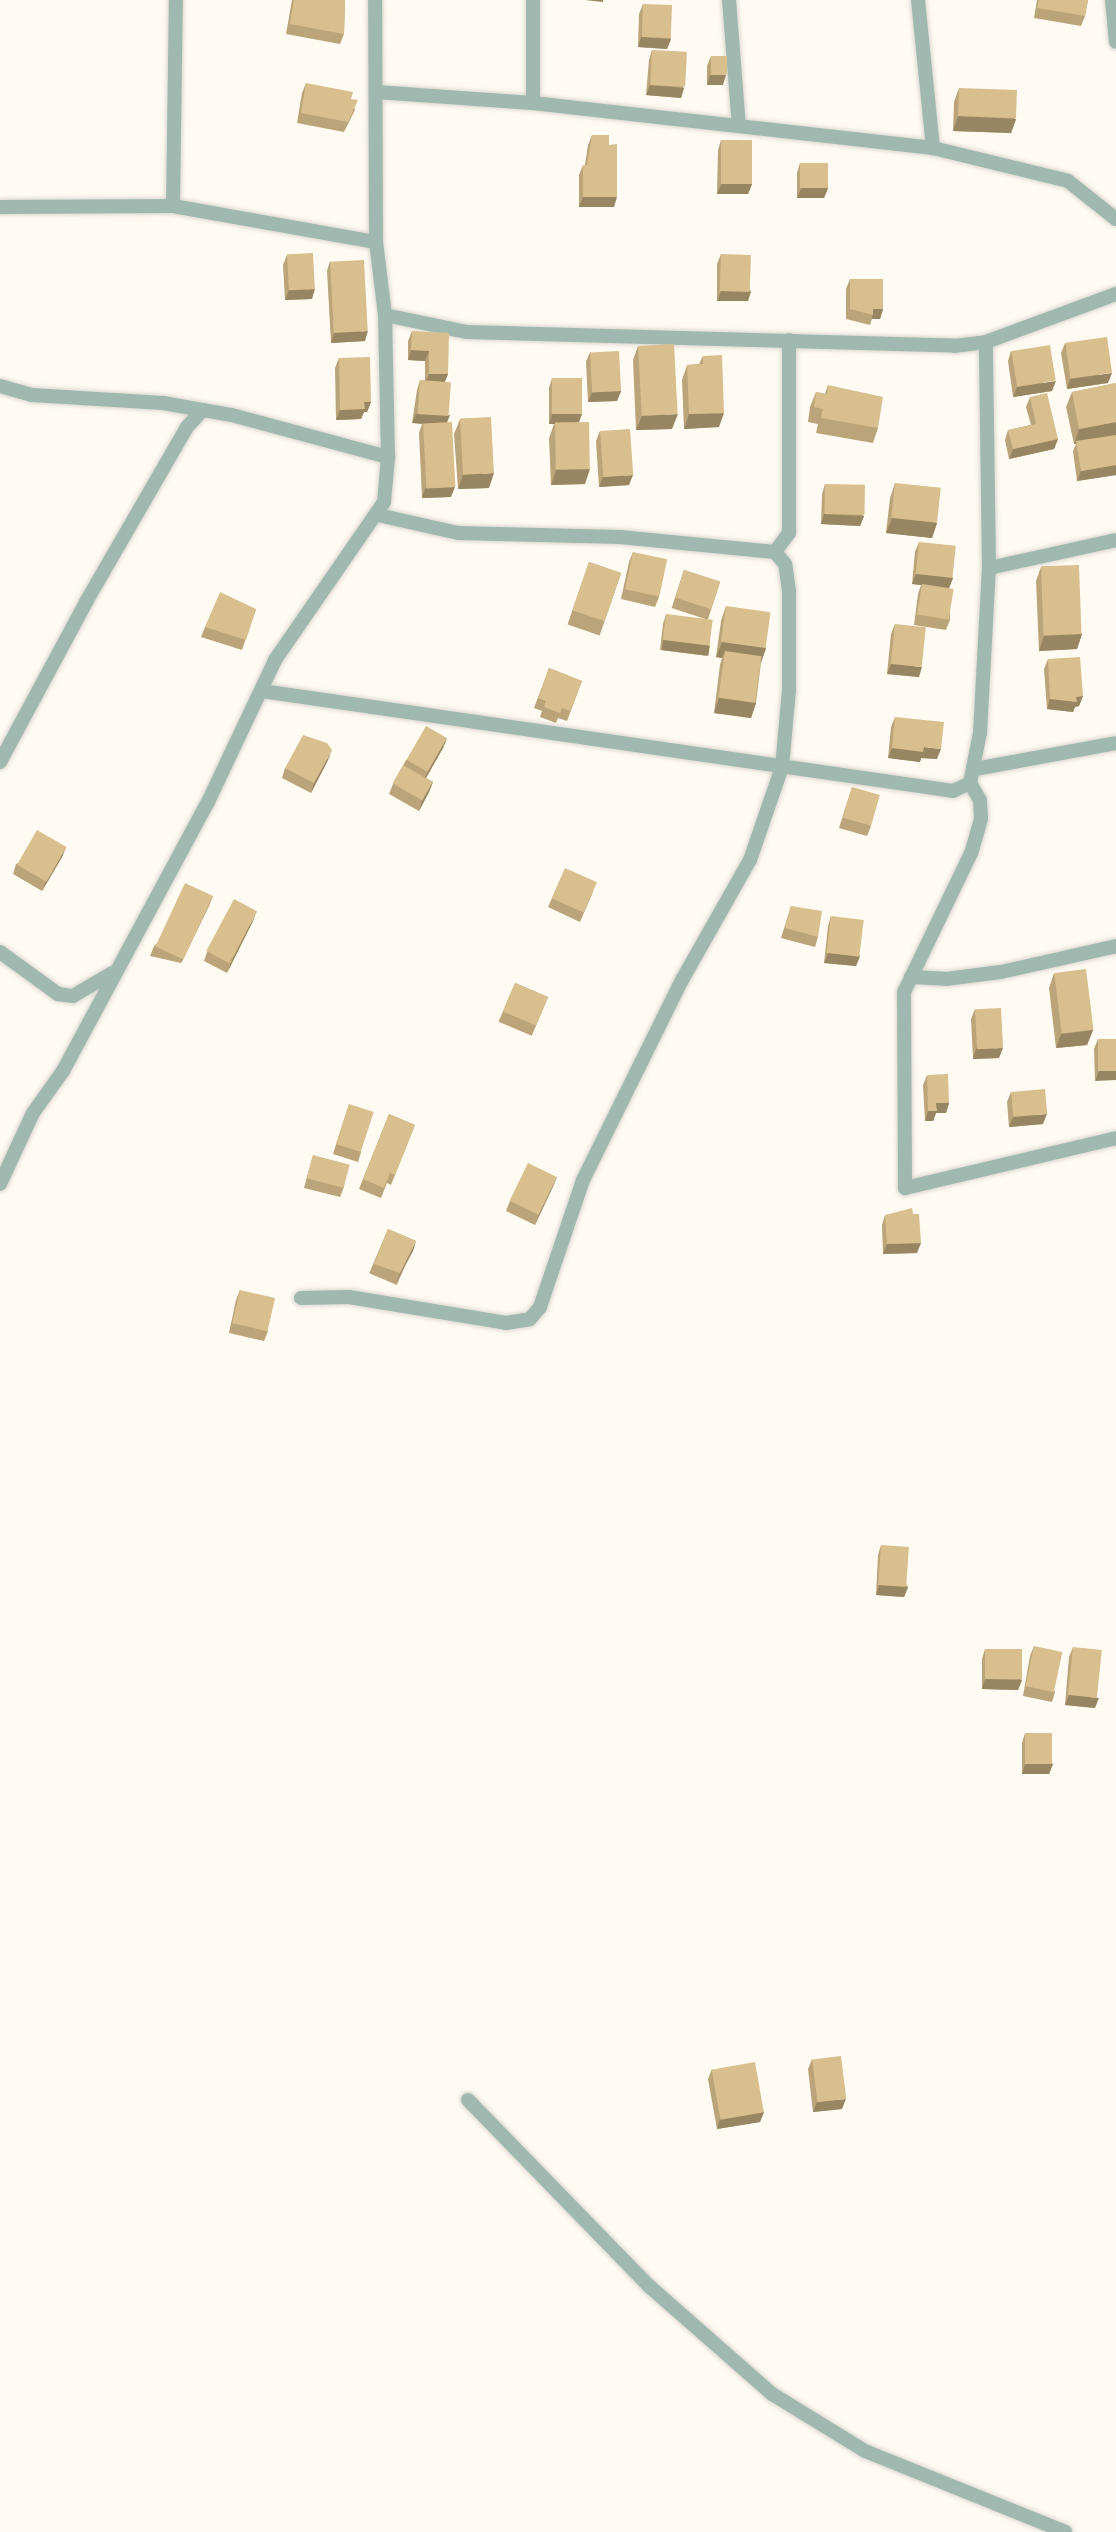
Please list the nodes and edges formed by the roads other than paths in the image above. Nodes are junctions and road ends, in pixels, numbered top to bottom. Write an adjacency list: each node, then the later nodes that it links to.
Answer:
1 (176, 0): 12 (street)
2 (375, 0): 8 (street)
3 (533, 0): 9 (street)
4 (729, 0): 10 (street)
5 (918, 0): 11 (street)
6 (1112, 0): 7 (street)
7 (1116, 42)
8 (376, 92): 9 (street); 15 (street)
9 (533, 103): 10 (street)
10 (739, 126): 11 (street)
11 (933, 148): 14 (street)
12 (173, 206): 13 (street); 15 (street)
13 (0, 207)
14 (1116, 219)
15 (376, 242): 17 (street)
16 (1116, 294): 19 (street)
17 (385, 315): 18 (street); 22 (street)
18 (789, 340): 19 (street); 25 (street)
19 (986, 342): 26 (street)
20 (0, 386): 21 (street)
21 (203, 410): 22 (street); 29 (street)
22 (388, 457): 23 (street)
23 (378, 515): 25 (street); 27 (street)
24 (1116, 540): 26 (street)
25 (775, 552): 30 (street)
26 (989, 568): 31 (street)
27 (262, 691): 30 (street); 34 (street)
28 (1116, 743): 31 (street)
29 (0, 762)
30 (782, 767): 31 (street); 38 (street)
31 (973, 776): 35 (street)
32 (1116, 946): 35 (street)
33 (0, 952): 34 (street)
34 (116, 971): 37 (street)
35 (911, 977): 36 (street)
36 (1116, 1138)
37 (0, 1184)
38 (301, 1298)
39 (468, 2100): 40 (street)
40 (1065, 2532)

